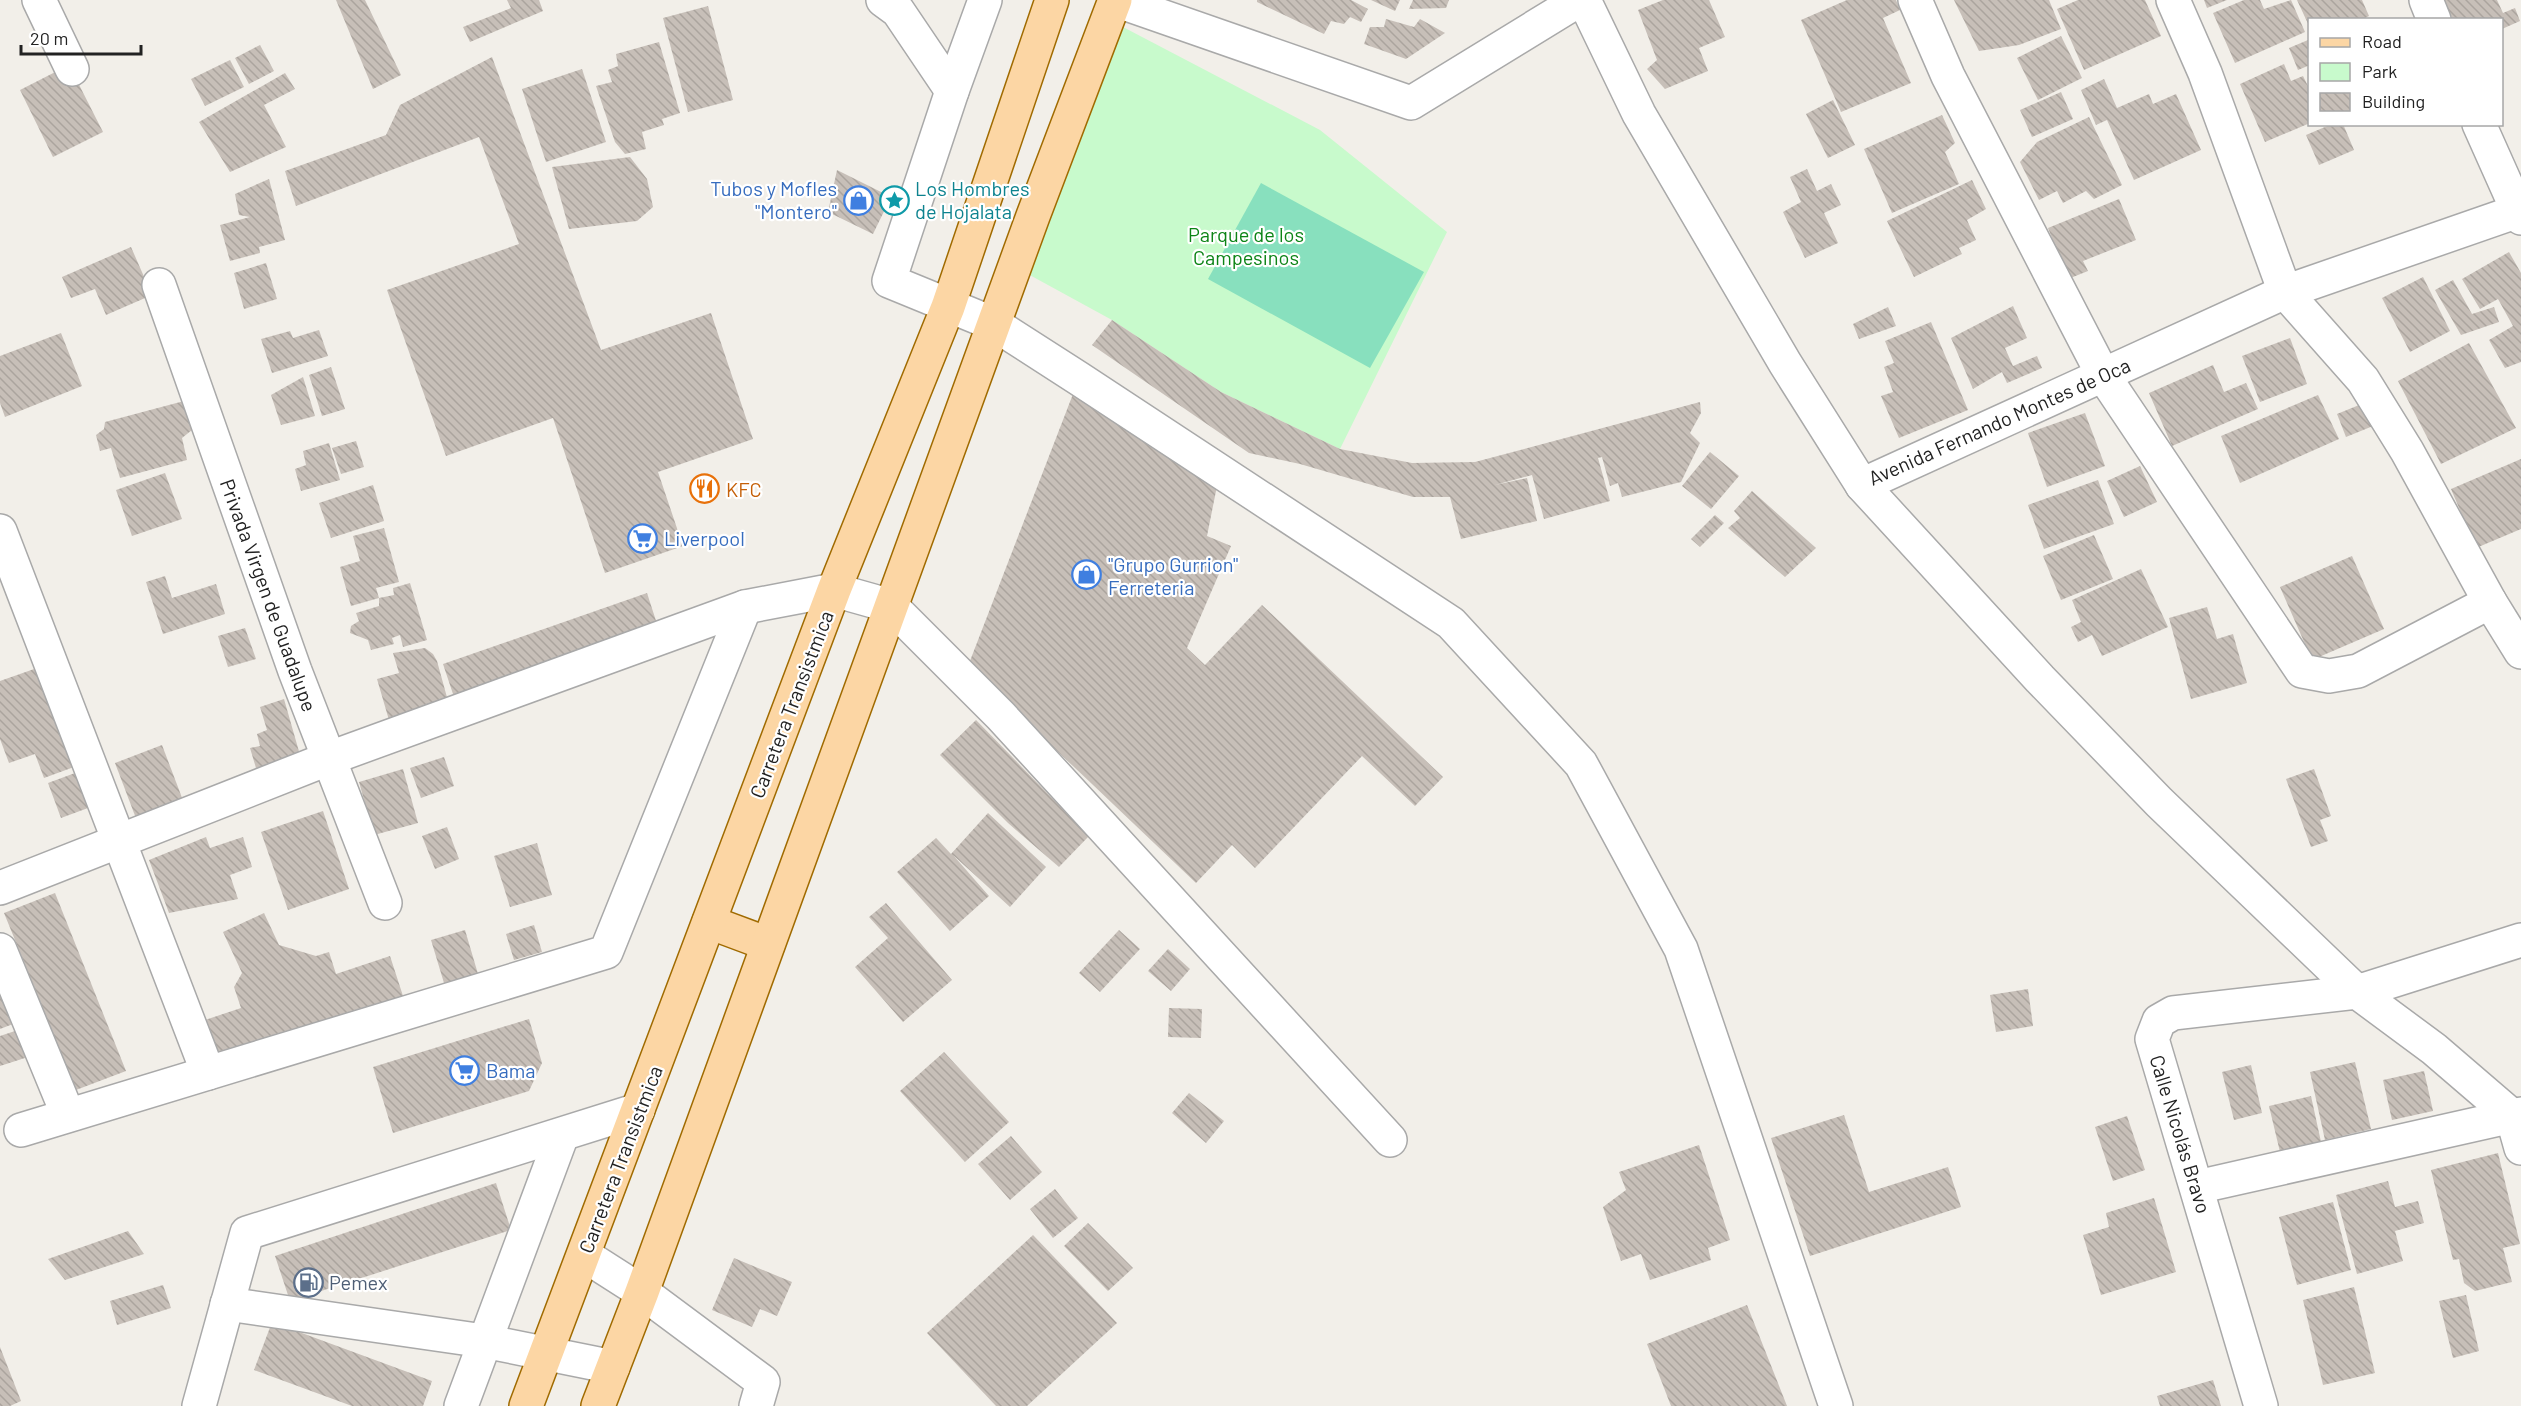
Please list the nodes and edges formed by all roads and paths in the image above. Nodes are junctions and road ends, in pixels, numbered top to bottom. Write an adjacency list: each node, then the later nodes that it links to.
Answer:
1 (39, 0): 12 (street)
2 (883, 0): 13 (street)
3 (985, 0): 13 (street)
4 (1052, 0): 18 (main road, Carretera Transistmica)
5 (1115, 0): 6 (street); 19 (main road)
6 (1579, 0)
7 (1584, 0): 21 (street, Avenida Fernando Montes de Oca)
8 (1915, 0): 20 (street)
9 (2173, 0): 17 (street)
10 (2426, 0): 11 (street)
11 (2433, 18)
12 (72, 69)
13 (952, 91): 18 (street)
14 (2480, 126): 15 (street)
15 (2520, 214): 17 (street, Avenida Fernando Montes de Oca)
16 (159, 285): 28 (street, Privada Virgen de Guadalupe)
17 (2285, 292): 20 (street, Avenida Fernando Montes de Oca); 24 (street)
18 (948, 307): 19 (street); 23 (main road, Carretera Transistmica)
19 (993, 324): 25 (main road); 57 (street)
20 (2103, 375): 21 (street, Avenida Fernando Montes de Oca); 24 (street)
21 (1863, 485): 36 (street)
22 (0, 531): 29 (street)
23 (834, 590): 25 (street); 26 (street); 32 (main road, Carretera Transistmica)
24 (2490, 602): 27 (street)
25 (891, 606): 34 (main road); 43 (street)
26 (745, 607): 28 (street); 37 (street)
27 (2521, 652)
28 (330, 758): 29 (street); 31 (street, Privada Virgen de Guadalupe)
29 (120, 841): 30 (street); 37 (street)
30 (0, 888)
31 (385, 903)
32 (709, 922): 34 (main road); 38 (main road, Carretera Transistmica)
33 (2521, 940): 36 (street, Calle Nicolás Bravo)
34 (768, 944): 47 (main road)
35 (0, 950): 39 (street)
36 (2357, 992): 40 (street); 45 (street, Calle Nicolás Bravo)
37 (208, 1073): 39 (street)
38 (638, 1110): 42 (street); 46 (main road, Carretera Transistmica)
39 (68, 1115): 41 (street)
40 (2516, 1115): 44 (street); 45 (street)
41 (21, 1130)
42 (562, 1135): 48 (street); 49 (street)
43 (1390, 1140)
44 (2521, 1148)
45 (2197, 1187): 58 (street, Calle Nicolás Bravo)
46 (584, 1255): 47 (street); 50 (main road, Carretera Transistmica)
47 (642, 1293): 51 (main road); 56 (street)
48 (227, 1304): 49 (street); 52 (street)
49 (484, 1341): 50 (street); 53 (street)
50 (546, 1352): 51 (street); 54 (main road, Carretera Transistmica)
51 (613, 1367): 55 (main road)
52 (203, 1405)
53 (461, 1406)
54 (526, 1406)
55 (597, 1406)
56 (756, 1406)
57 (1836, 1406)
58 (2261, 1406)

